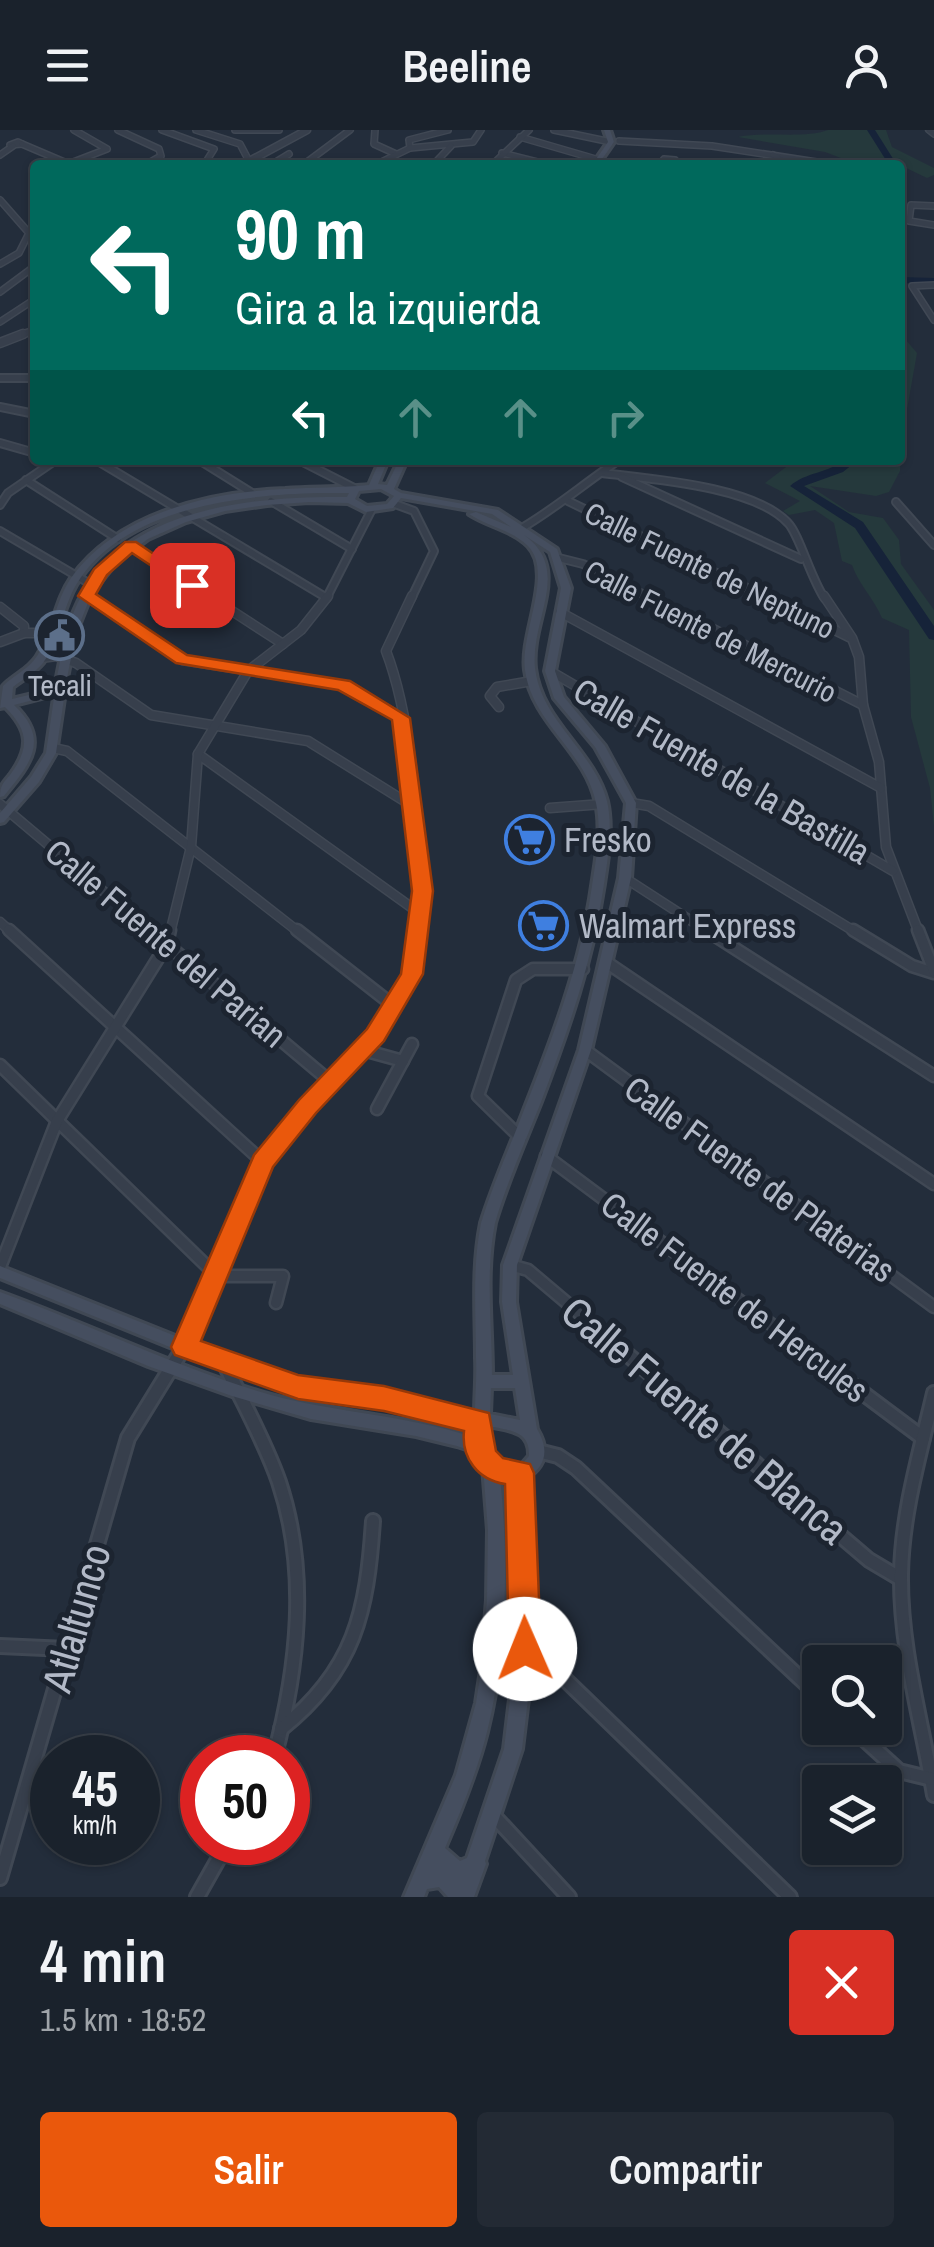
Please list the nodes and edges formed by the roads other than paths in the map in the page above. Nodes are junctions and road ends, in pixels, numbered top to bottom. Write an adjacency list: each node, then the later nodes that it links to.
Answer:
1 (22, 130): 23 (street)
2 (74, 130): 32 (street)
3 (118, 130): 33 (street)
4 (162, 130): 34 (street)
5 (215, 130): 18 (street)
6 (235, 130): 7 (street)
7 (279, 130)
8 (310, 130): 36 (street)
9 (350, 130): 38 (street)
10 (375, 130): 28 (street)
11 (448, 130): 25 (street)
12 (481, 130): 24 (street)
13 (529, 130): 19 (street)
14 (554, 130): 20 (street)
15 (607, 130): 20 (main road)
16 (614, 130): 20 (main road)
17 (663, 130): 21 (street)
18 (199, 131): 35 (street)
19 (520, 137): 26 (street); 43 (street)
20 (615, 141): 21 (street); 44 (main road)
21 (658, 143): 30 (street)
22 (0, 144): 23 (street)
23 (16, 144): 29 (street); 31 (street)
24 (452, 146): 25 (street); 40 (street)
25 (410, 148): 28 (street)
26 (502, 152): 41 (street); 42 (street)
27 (289, 154): 37 (street)
28 (396, 154): 39 (street)
29 (0, 155)
30 (773, 155): 45 (street); 46 (street)
31 (61, 160)
32 (78, 160)
33 (157, 160)
34 (207, 160)
35 (248, 160)
36 (255, 160)
37 (279, 160)
38 (310, 160)
39 (385, 160)
40 (439, 160)
41 (496, 160)
42 (531, 160)
43 (588, 160)
44 (603, 160)
45 (781, 160)
46 (804, 160)
47 (0, 200): 50 (street)
48 (934, 206): 49 (street)
49 (934, 225)
50 (0, 264)
51 (30, 270): 53 (street)
52 (934, 285): 55 (street)
53 (0, 292)
54 (30, 302): 58 (street)
55 (923, 305): 56 (street); 57 (street)
56 (934, 312)
57 (934, 320)
58 (0, 322)
59 (30, 334): 60 (street)
60 (4, 342)
61 (0, 378): 62 (street)
62 (30, 378)
63 (0, 407): 64 (street)
64 (30, 413)
65 (0, 443): 66 (street)
66 (30, 452)
67 (48, 465): 76 (street)
68 (104, 465): 87 (street)
69 (208, 465): 79 (street)
70 (307, 465): 80 (street)
71 (382, 465): 77 (main road)
72 (402, 465): 81 (main road)
73 (612, 465): 74 (street)
74 (602, 473): 75 (street); 83 (street)
75 (615, 474): 96 (street); 96 (street)
76 (26, 480): 78 (street); 91 (street)
77 (374, 485): 80 (main road); 81 (main road)
78 (4, 492): 85 (street)
79 (252, 493): 80 (main road); 87 (main road)
80 (353, 493): 82 (main road); 86 (main road)
81 (395, 497): 86 (main road); 89 (main road); 119 (street)
82 (271, 501): 88 (main road); 94 (street)
83 (568, 501): 89 (street); 104 (street, Calle Fuente de Neptuno)
84 (896, 502): 92 (street)
85 (0, 505)
86 (372, 509): 94 (street)
87 (180, 510): 88 (street); 91 (main road)
88 (192, 517): 93 (main road); 99 (street)
89 (519, 530): 95 (main road); 107 (main road)
90 (0, 531): 97 (street)
91 (118, 538): 97 (main road)
92 (934, 545)
93 (131, 546): 98 (main road); 106 (street)
94 (352, 549): 99 (street)
95 (559, 558): 101 (main road); 117 (street, Calle Fuente de Mercurio)
96 (801, 559): 104 (street)
97 (76, 578): 98 (street); 103 (main road)
98 (90, 590): 110 (main road); 111 (street)
99 (327, 598): 106 (street)
100 (0, 607): 102 (street)
101 (560, 612): 108 (main road); 123 (street)
102 (24, 633): 103 (street); 105 (street)
103 (50, 633): 109 (main road)
104 (852, 638): 117 (street)
105 (0, 642)
106 (283, 644): 111 (street)
107 (529, 655): 108 (main road); 113 (main road)
108 (550, 656): 112 (main road)
109 (40, 658): 110 (street); 115 (main road)
110 (68, 659): 114 (main road); 120 (street)
111 (248, 671): 119 (street); 120 (street)
112 (550, 671): 113 (main road); 125 (main road); 132 (street, Calle Fuente de la Bastilla)
113 (532, 678): 118 (street); 126 (main road)
114 (63, 682): 116 (main road); 121 (main road)
115 (4, 688): 116 (main road)
116 (4, 704): 124 (main road)
117 (863, 705): 123 (street)
118 (499, 707)
119 (401, 718): 127 (street)
120 (214, 724): 122 (street); 127 (street)
121 (53, 748): 128 (main road); 131 (street)
122 (198, 754): 131 (street); 134 (street)
123 (880, 788): 132 (street)
124 (0, 794)
125 (631, 803): 133 (main road); 139 (street)
126 (603, 804): 129 (street); 137 (main road)
127 (414, 806): 134 (street)
128 (5, 807): 130 (main road); 136 (street, Calle Fuente del Parian)
129 (550, 808)
130 (0, 820)
131 (191, 847): 136 (street); 140 (street)
132 (893, 870): 139 (street)
133 (625, 878): 138 (main road); 147 (street)
134 (422, 915): 140 (street)
135 (0, 922): 141 (street)
136 (167, 944): 141 (street); 148 (street, Calle Fuente del Parian)
137 (585, 961): 138 (main road); 151 (main road); 151 (street)
138 (606, 962): 144 (main road); 154 (street)
139 (934, 972)
140 (394, 1006): 143 (street)
141 (116, 1026): 150 (street); 153 (street)
142 (412, 1044): 145 (street)
143 (363, 1050): 145 (street); 148 (street)
144 (585, 1050): 152 (main road); 160 (street, Calle Fuente de Platerias)
145 (403, 1060): 149 (street)
146 (0, 1066): 150 (street)
147 (934, 1076)
148 (332, 1083): 153 (street)
149 (378, 1109)
150 (57, 1122): 156 (street); 157 (street)
151 (520, 1138): 165 (main road)
152 (546, 1156): 155 (main road); 170 (street, Calle Fuente de Hercules)
153 (263, 1162): 157 (street)
154 (934, 1184)
155 (510, 1264): 164 (main road); 176 (street, Calle Fuente de Blanca)
156 (0, 1269): 161 (main road)
157 (217, 1276): 159 (street); 161 (street)
158 (0, 1298): 163 (main road)
159 (276, 1303)
160 (934, 1308)
161 (184, 1347): 162 (main road); 163 (street)
162 (224, 1362): 166 (street); 168 (main road)
163 (170, 1366): 166 (main road); 178 (street, Atlaltunco)
164 (522, 1381): 165 (main road); 169 (main road)
165 (484, 1382): 168 (main road)
166 (236, 1390): 171 (main road); 181 (street)
167 (934, 1393): 170 (street)
168 (481, 1421): 169 (main road); 171 (main road)
169 (529, 1429): 172 (main road)
170 (923, 1438): 176 (street)
171 (477, 1446): 173 (main road)
172 (538, 1450): 174 (main road); 180 (street)
173 (492, 1466): 174 (main road); 187 (main road)
174 (520, 1473): 179 (main road)
175 (373, 1521): 181 (street)
176 (900, 1578): 184 (street)
177 (0, 1646): 178 (street)
178 (67, 1649): 190 (street, Atlaltunco)
179 (525, 1649): 186 (main road); 195 (street)
180 (802, 1681)
181 (281, 1729): 182 (street)
182 (280, 1735)
183 (870, 1745): 184 (street)
184 (932, 1779): 185 (street)
185 (934, 1794)
186 (494, 1816): 188 (main road); 194 (street)
187 (435, 1852): 188 (main road); 191 (main road)
188 (477, 1864): 193 (main road)
189 (215, 1865): 192 (street)
190 (0, 1878)
191 (417, 1889): 193 (main road)
192 (197, 1897)
193 (463, 1897)
194 (570, 1897)
195 (790, 1897)

